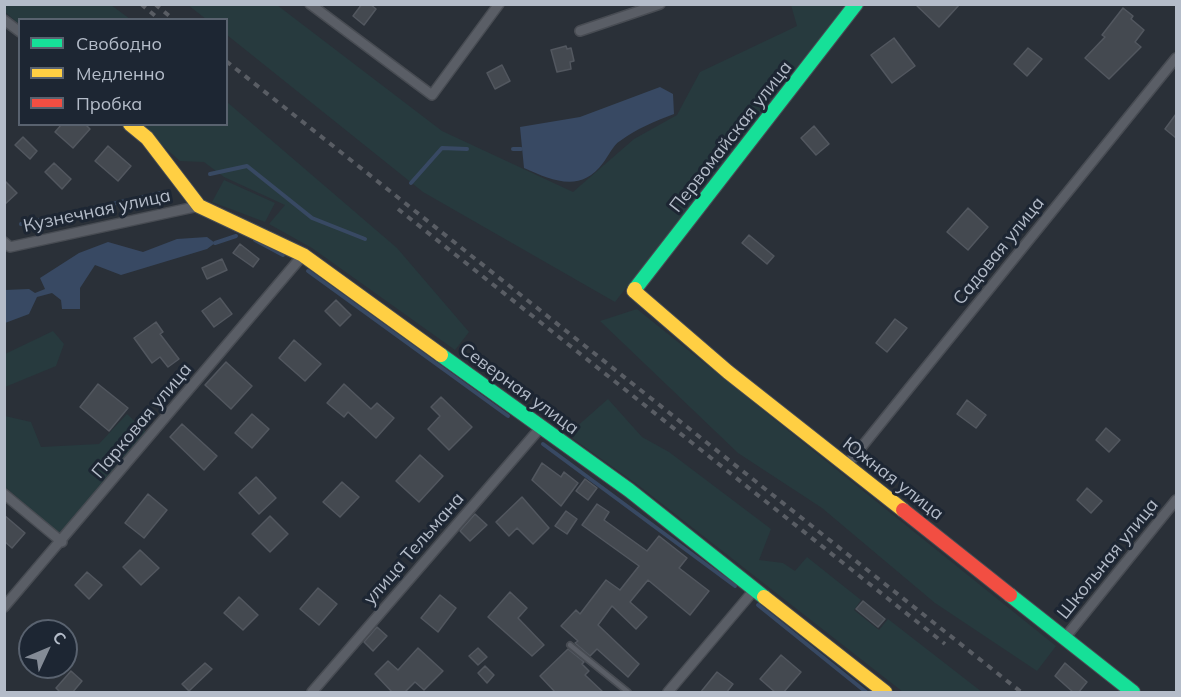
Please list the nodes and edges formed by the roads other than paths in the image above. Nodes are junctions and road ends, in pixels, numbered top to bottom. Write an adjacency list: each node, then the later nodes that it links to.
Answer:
1 (310, 4): 2 (street)
2 (499, 4)
3 (660, 4): 7 (street)
4 (856, 4): 13 (street, Первомайская улица)
5 (4, 20): 6 (street)
6 (18, 30)
7 (579, 32)
8 (1176, 58): 15 (street, Садовая улица)
9 (132, 126): 10 (street, Северная улица)
10 (199, 206): 11 (street, Кузнечная улица); 12 (street, Северная улица)
11 (4, 242)
12 (303, 255): 14 (street, Северная улица); 18 (street, Парковая улица)
13 (634, 291): 15 (street, Южная улица)
14 (541, 427): 19 (street, Северная улица); 23 (street, улица Тельмана)
15 (847, 465): 21 (street, Южная улица)
16 (4, 494): 18 (street)
17 (1176, 500): 21 (street, Школьная улица)
18 (62, 542): 20 (street, Парковая улица)
19 (755, 589): 25 (street); 26 (street, Северная улица)
20 (4, 607)
21 (1064, 639): 27 (street, Южная улица)
22 (570, 645): 24 (lane)
23 (312, 693)
24 (628, 693)
25 (668, 693)
26 (885, 693)
27 (1133, 693)

